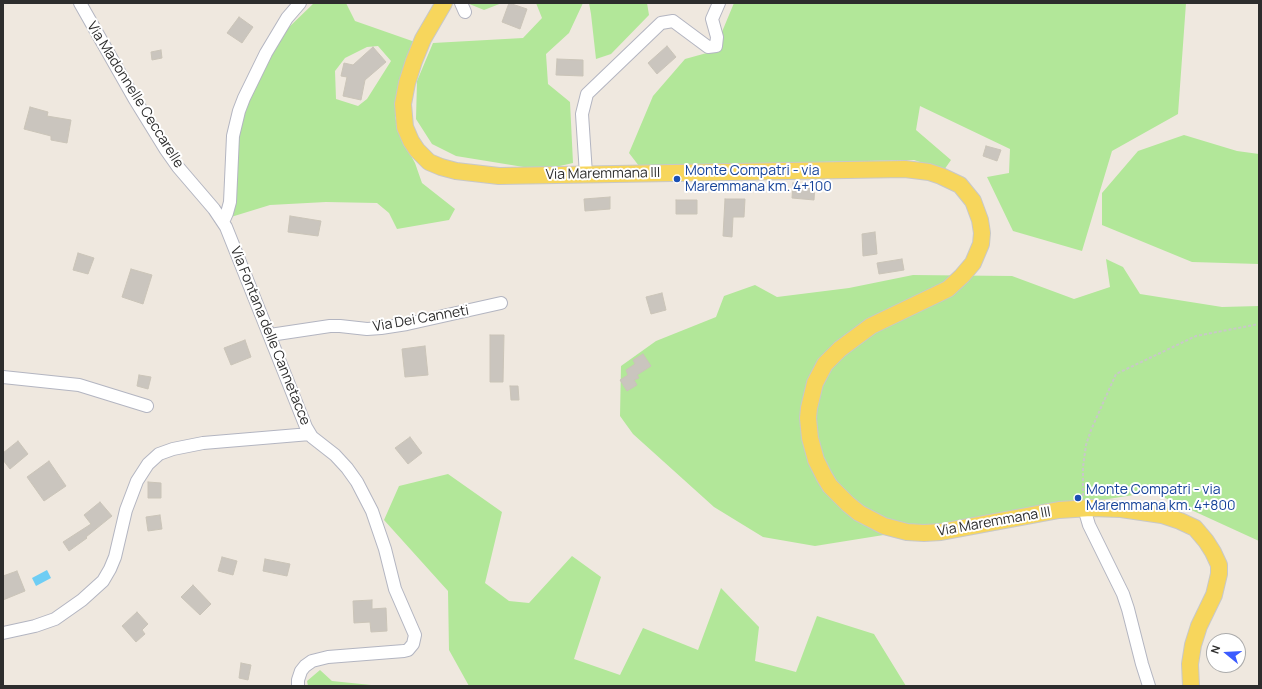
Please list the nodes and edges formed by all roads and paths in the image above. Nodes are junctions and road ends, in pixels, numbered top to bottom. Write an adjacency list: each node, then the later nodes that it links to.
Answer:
1 (80, 3): 6 (street, Via Madonnelle Ceccarelle)
2 (300, 3): 6 (street)
3 (444, 3): 5 (main road, Via Maremmana III)
4 (719, 3): 5 (street)
5 (586, 174): 13 (main road, Via Maremmana III)
6 (223, 222): 9 (street, Via Fontana delle Cannetacce)
7 (501, 303): 9 (street, Via Dei Canneti)
8 (1259, 324): 13 (path)
9 (270, 336): 12 (street, Via Fontana delle Cannetacce)
10 (3, 377): 11 (street)
11 (147, 406)
12 (310, 434): 14 (street); 15 (street, Via Fontana delle Cannetacce)
13 (1084, 508): 16 (street); 17 (main road, Via Maremmana III)
14 (3, 633)
15 (298, 686)
16 (1149, 686)
17 (1191, 686)

